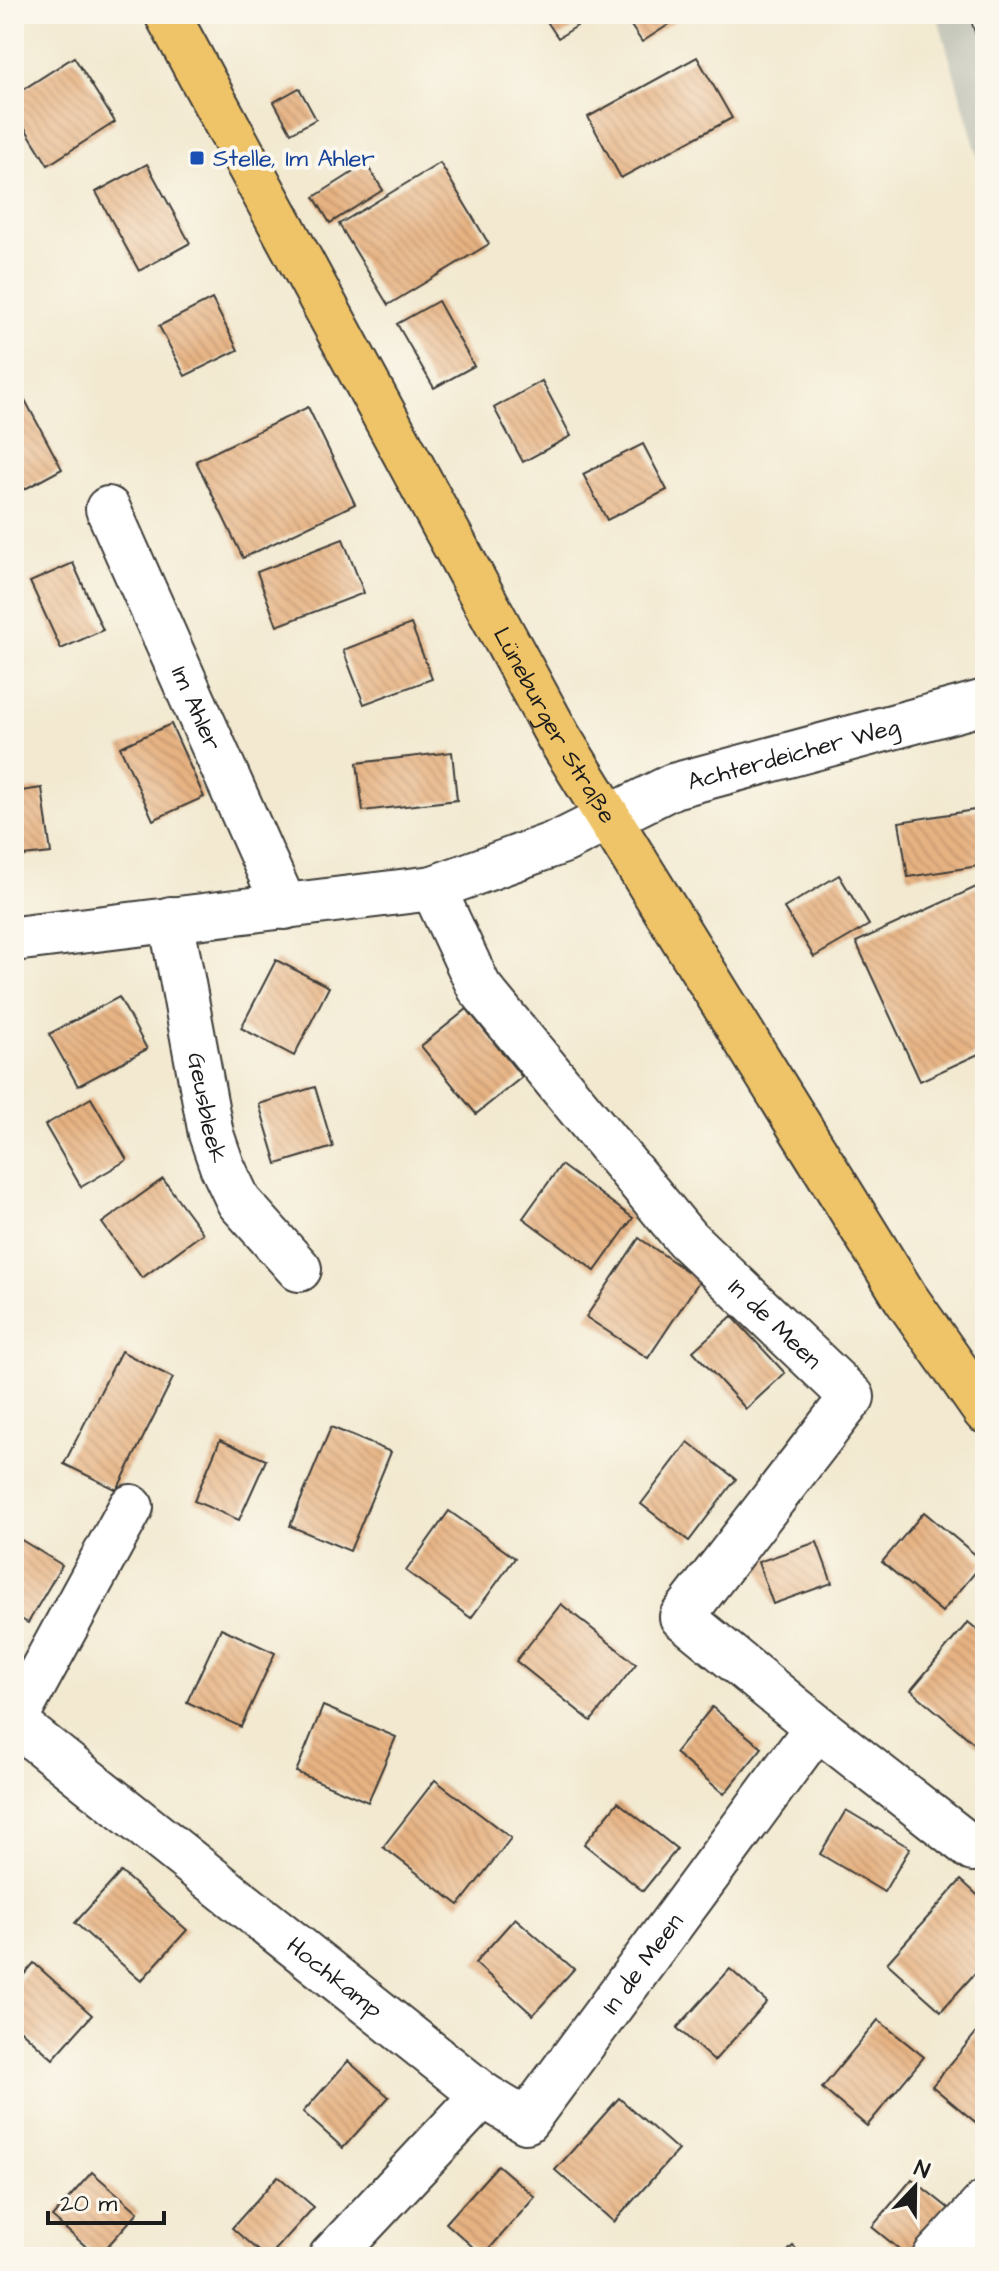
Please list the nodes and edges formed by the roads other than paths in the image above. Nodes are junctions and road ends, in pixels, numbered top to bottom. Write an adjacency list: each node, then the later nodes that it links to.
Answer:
1 (167, 14): 4 (main road, Lüneburger Straße)
2 (108, 509): 6 (street, Im Ahler)
3 (985, 702): 4 (street, Achterdeicher Weg)
4 (607, 818): 5 (street); 10 (main road, Lüneburger Straße)
5 (433, 888): 6 (street); 13 (street, In de Meen)
6 (285, 907): 7 (street)
7 (171, 919): 8 (street); 9 (street, Geusbleek)
8 (14, 939)
9 (299, 1269)
10 (985, 1411)
11 (131, 1507): 12 (street)
12 (14, 1722): 15 (street, Hochkamp)
13 (817, 1727): 14 (street, In de Meen); 15 (street, In de Meen)
14 (973, 1849)
15 (483, 2095): 17 (street)
16 (985, 2203): 18 (street)
17 (331, 2257)
18 (935, 2257)

